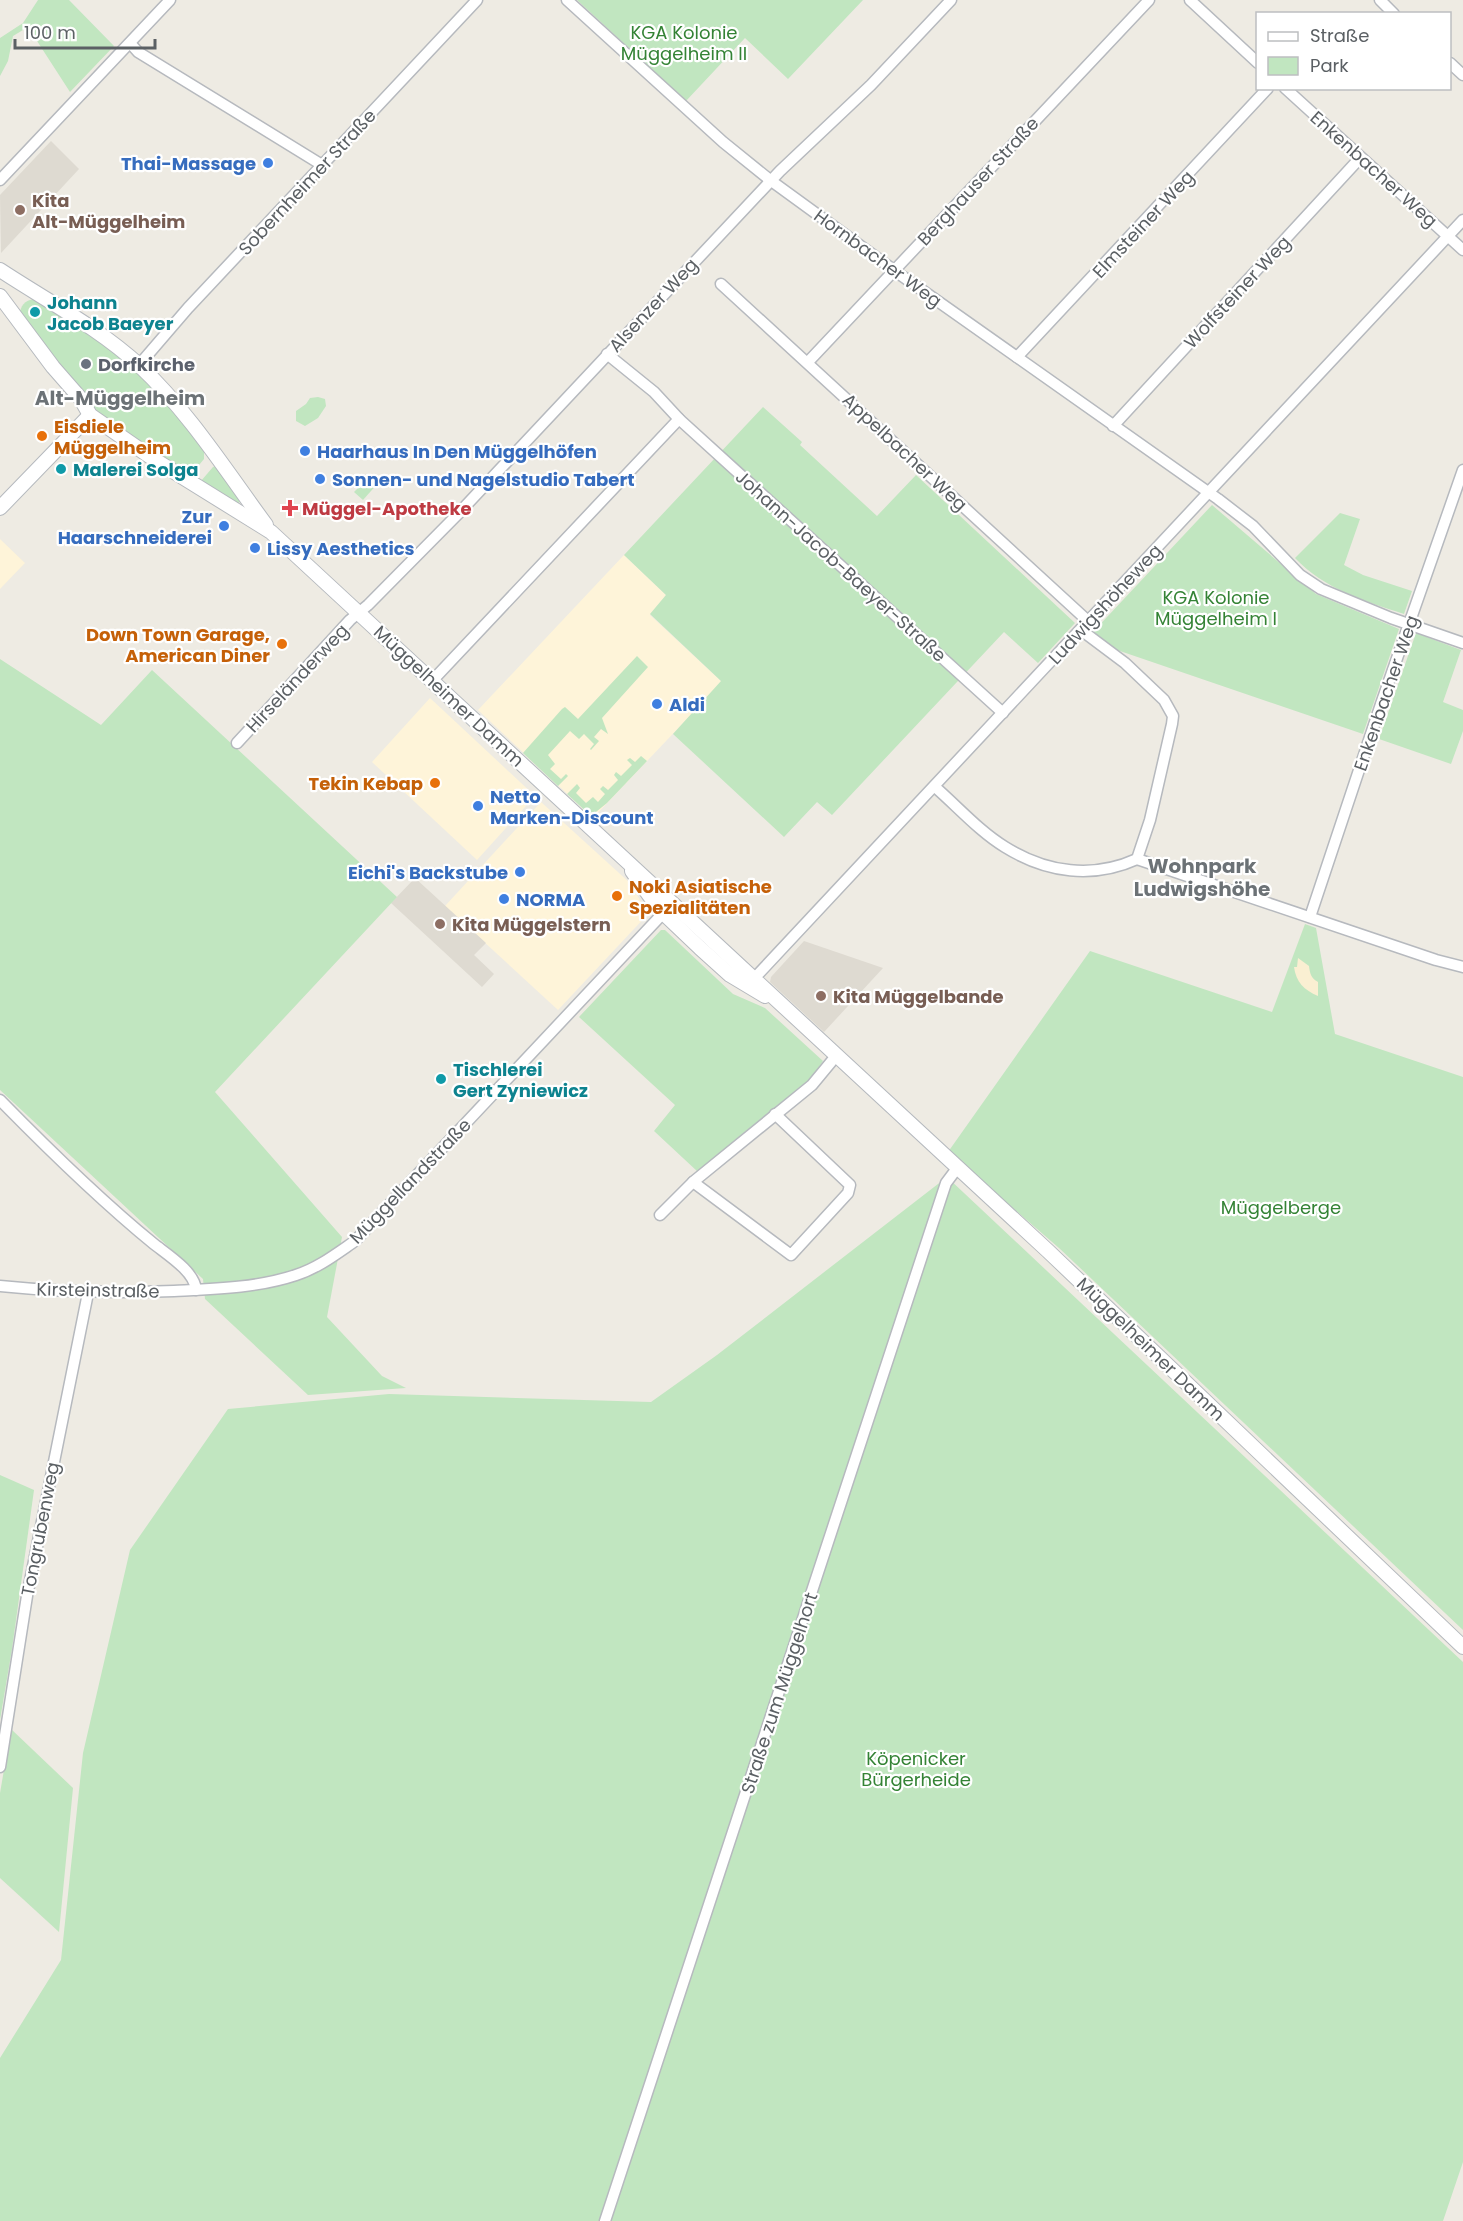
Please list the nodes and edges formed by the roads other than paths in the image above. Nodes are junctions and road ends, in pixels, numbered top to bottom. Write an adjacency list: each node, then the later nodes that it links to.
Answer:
1 (170, 0): 9 (street)
2 (477, 0): 16 (street, Sobernheimer Straße)
3 (567, 0): 18 (street, Hornbacher Weg)
4 (951, 0): 18 (street, Alsenzer Weg)
5 (1149, 0): 23 (street, Berghauser Straße)
6 (1190, 0): 10 (street)
7 (1380, 0): 8 (street)
8 (1392, 12)
9 (130, 43): 16 (street); 17 (street)
10 (1256, 62)
11 (1451, 65): 12 (street)
12 (1463, 75)
13 (1266, 90): 27 (street, Elmsteiner Weg)
14 (1287, 90): 15 (street, Enkenbacher Weg)
15 (1360, 158): 20 (street, Enkenbacher Weg); 32 (street, Wolfsteiner Weg)
16 (322, 165): 29 (street, Sobernheimer Straße)
17 (0, 180)
18 (770, 180): 23 (street, Hornbacher Weg); 26 (street, Alsenzer Weg)
19 (1463, 220): 20 (street, Ludwigshöheweg)
20 (1448, 236): 21 (street, Enkenbacher Weg); 34 (street, Ludwigshöheweg)
21 (1463, 250)
22 (0, 270): 29 (main road)
23 (895, 271): 27 (street, Hornbacher Weg); 28 (street, Berghauser Straße)
24 (721, 284): 28 (street, Appelbacher Weg)
25 (0, 296): 30 (main road)
26 (607, 354): 31 (street, Johann-Jacob-Baeyer-Straße); 37 (street, Alsenzer Weg)
27 (1017, 357): 32 (street, Hornbacher Weg)
28 (808, 362): 39 (street, Appelbacher Weg)
29 (139, 365): 36 (main road)
30 (90, 415): 35 (main road); 36 (main road)
31 (679, 419): 41 (street); 42 (street, Johann-Jacob-Baeyer-Straße)
32 (1113, 426): 34 (street, Hornbacher Weg)
33 (1463, 470): 38 (street, Enkenbacher Weg)
34 (1208, 493): 38 (street, Hornbacher Weg); 39 (street, Ludwigshöheweg)
35 (0, 508)
36 (271, 532): 37 (main road, Müggelheimer Damm)
37 (358, 613): 41 (main road, Müggelheimer Damm); 43 (street, Hirseländerweg)
38 (1410, 624): 40 (street, Hornbacher Weg); 47 (street, Enkenbacher Weg)
39 (1085, 626): 42 (street, Ludwigshöheweg); 45 (street, Appelbacher Weg)
40 (1463, 643)
41 (432, 681): 46 (main road, Müggelheimer Damm)
42 (1003, 713): 44 (street, Ludwigshöheweg)
43 (237, 743)
44 (935, 787): 45 (street); 49 (street, Ludwigshöheweg)
45 (1137, 859): 47 (street)
46 (668, 908): 49 (main road, Müggelheimer Damm); 57 (street, Müggellandstraße)
47 (1310, 917): 48 (street)
48 (1463, 967)
49 (751, 983): 50 (main road, Müggelheimer Damm)
50 (836, 1056): 52 (street); 53 (main road, Müggelheimer Damm)
51 (0, 1100): 57 (street)
52 (775, 1114): 54 (street); 54 (street)
53 (958, 1167): 59 (main road, Müggelheimer Damm); 61 (street, Straße zum Müggelhort)
54 (693, 1182): 55 (street)
55 (660, 1215)
56 (0, 1286): 58 (street, Kirsteinstraße)
57 (196, 1290): 58 (street, Kirsteinstraße)
58 (88, 1293): 60 (street, Tongrubenweg)
59 (1463, 1647)
60 (0, 1767)
61 (605, 2221)

